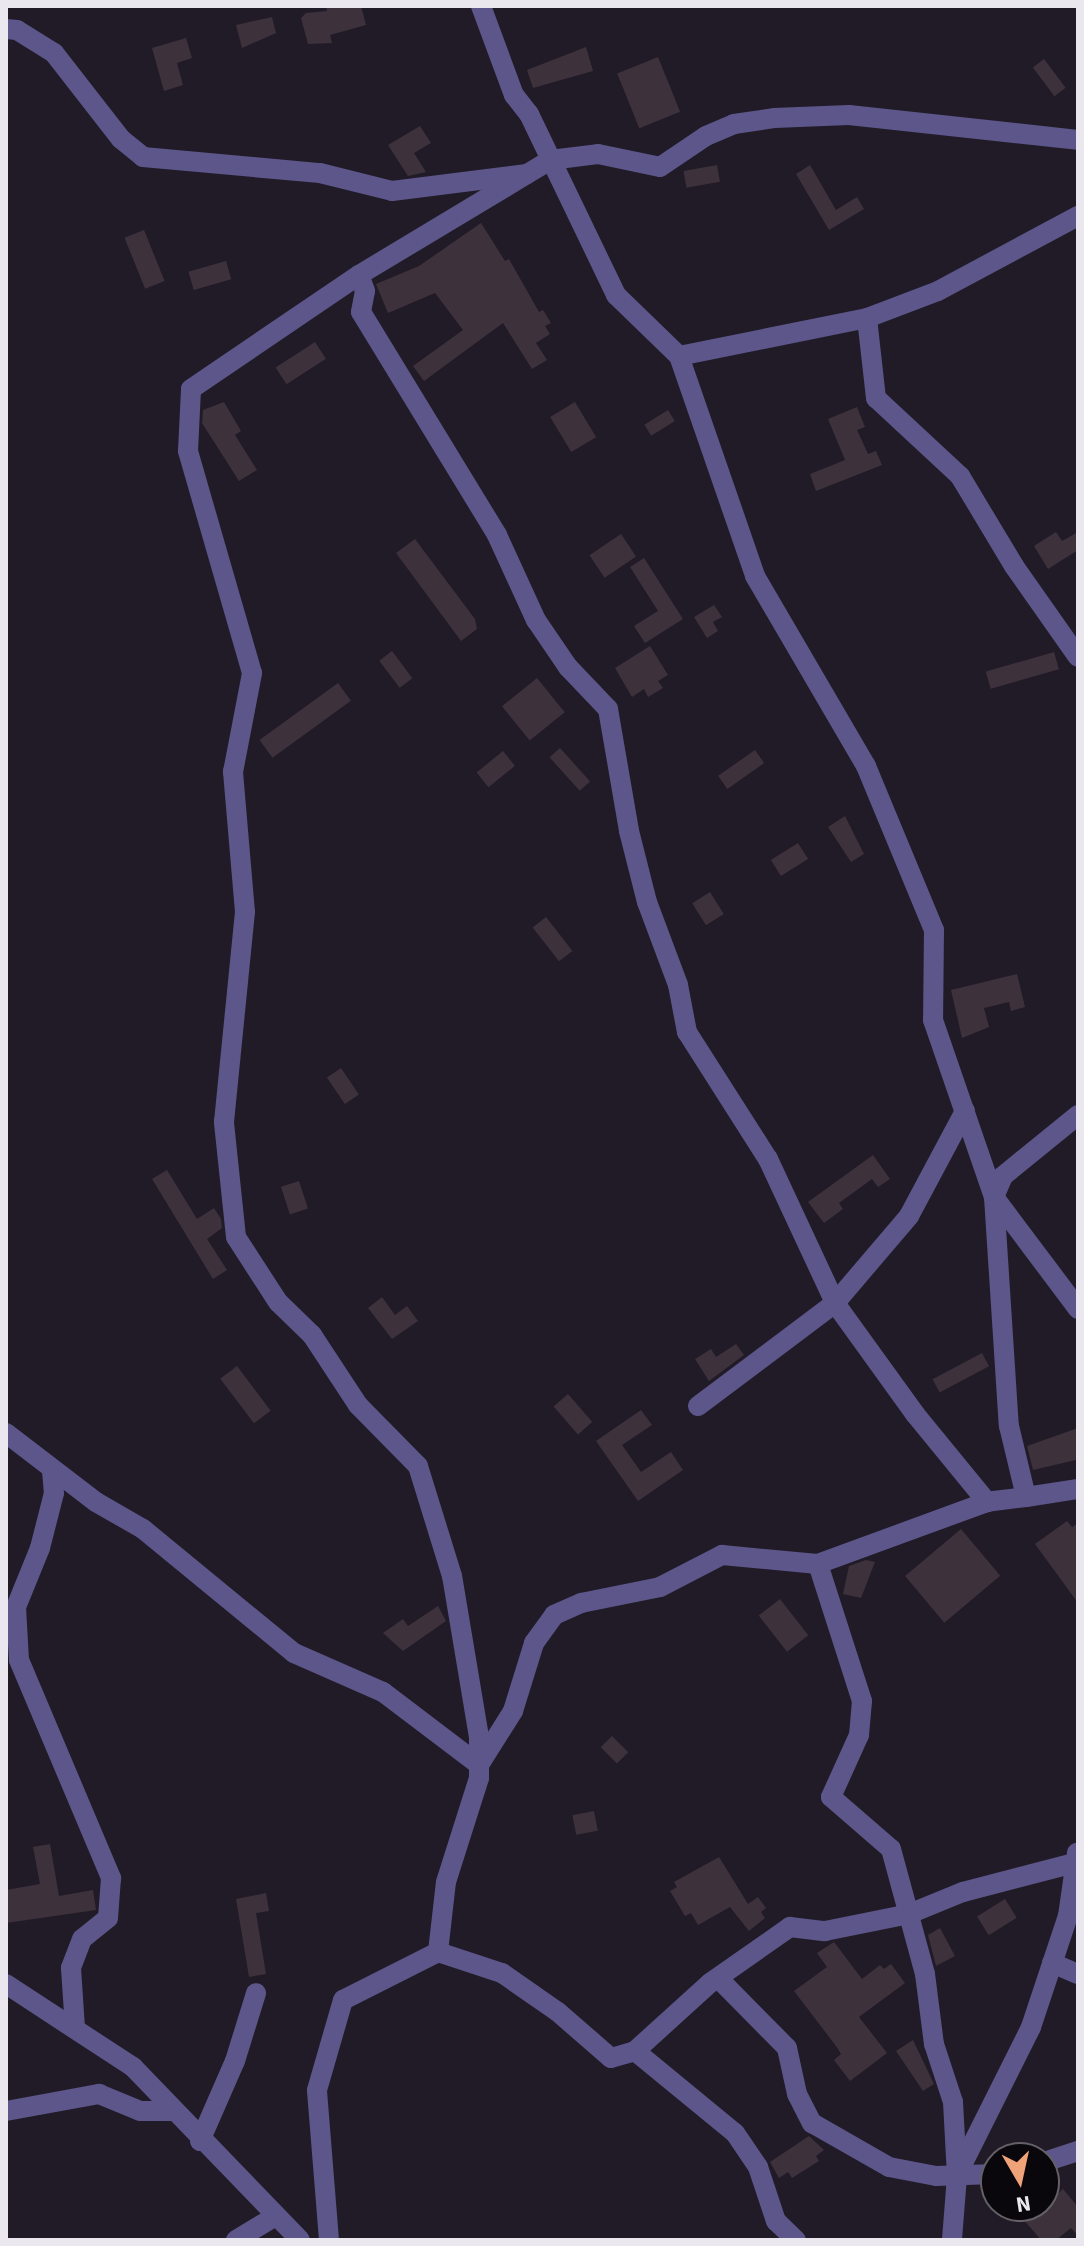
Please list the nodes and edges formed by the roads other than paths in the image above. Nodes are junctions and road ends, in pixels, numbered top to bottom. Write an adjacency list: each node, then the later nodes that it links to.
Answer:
1 (481, 6): 4 (street)
2 (6, 29): 5 (street)
3 (1078, 140): 4 (street)
4 (550, 160): 5 (street); 9 (street)
5 (527, 174): 7 (street)
6 (1078, 216): 8 (street)
7 (359, 275): 14 (street); 23 (street)
8 (867, 318): 9 (street); 10 (street)
9 (679, 356): 11 (street)
10 (1078, 657)
11 (965, 1111): 13 (street); 14 (street)
12 (1078, 1115): 13 (street)
13 (994, 1197): 15 (street); 20 (street)
14 (835, 1303): 16 (street); 21 (street)
15 (1078, 1309)
16 (698, 1406)
17 (6, 1433): 18 (street)
18 (52, 1471): 23 (street); 32 (street)
19 (1078, 1489): 20 (street)
20 (1026, 1497): 21 (street)
21 (987, 1502): 22 (street)
22 (818, 1564): 23 (street); 25 (street)
23 (479, 1765): 26 (street)
24 (1077, 1858): 25 (street); 27 (street)
25 (909, 1914): 29 (street); 38 (street)
26 (438, 1952): 33 (street); 42 (street)
27 (1052, 1963): 28 (street); 38 (street)
28 (1078, 1974)
29 (718, 1978): 33 (street); 38 (street)
30 (6, 1984): 32 (street)
31 (256, 1993): 36 (street)
32 (75, 2029): 35 (street)
33 (635, 2051): 43 (street)
34 (6, 2111): 35 (street)
35 (172, 2111): 36 (street)
36 (200, 2141): 39 (street)
37 (980, 2175): 38 (street)
38 (957, 2176): 44 (street)
39 (276, 2216): 40 (street); 41 (street)
40 (236, 2240)
41 (300, 2240)
42 (329, 2240)
43 (796, 2240)
44 (952, 2240)

